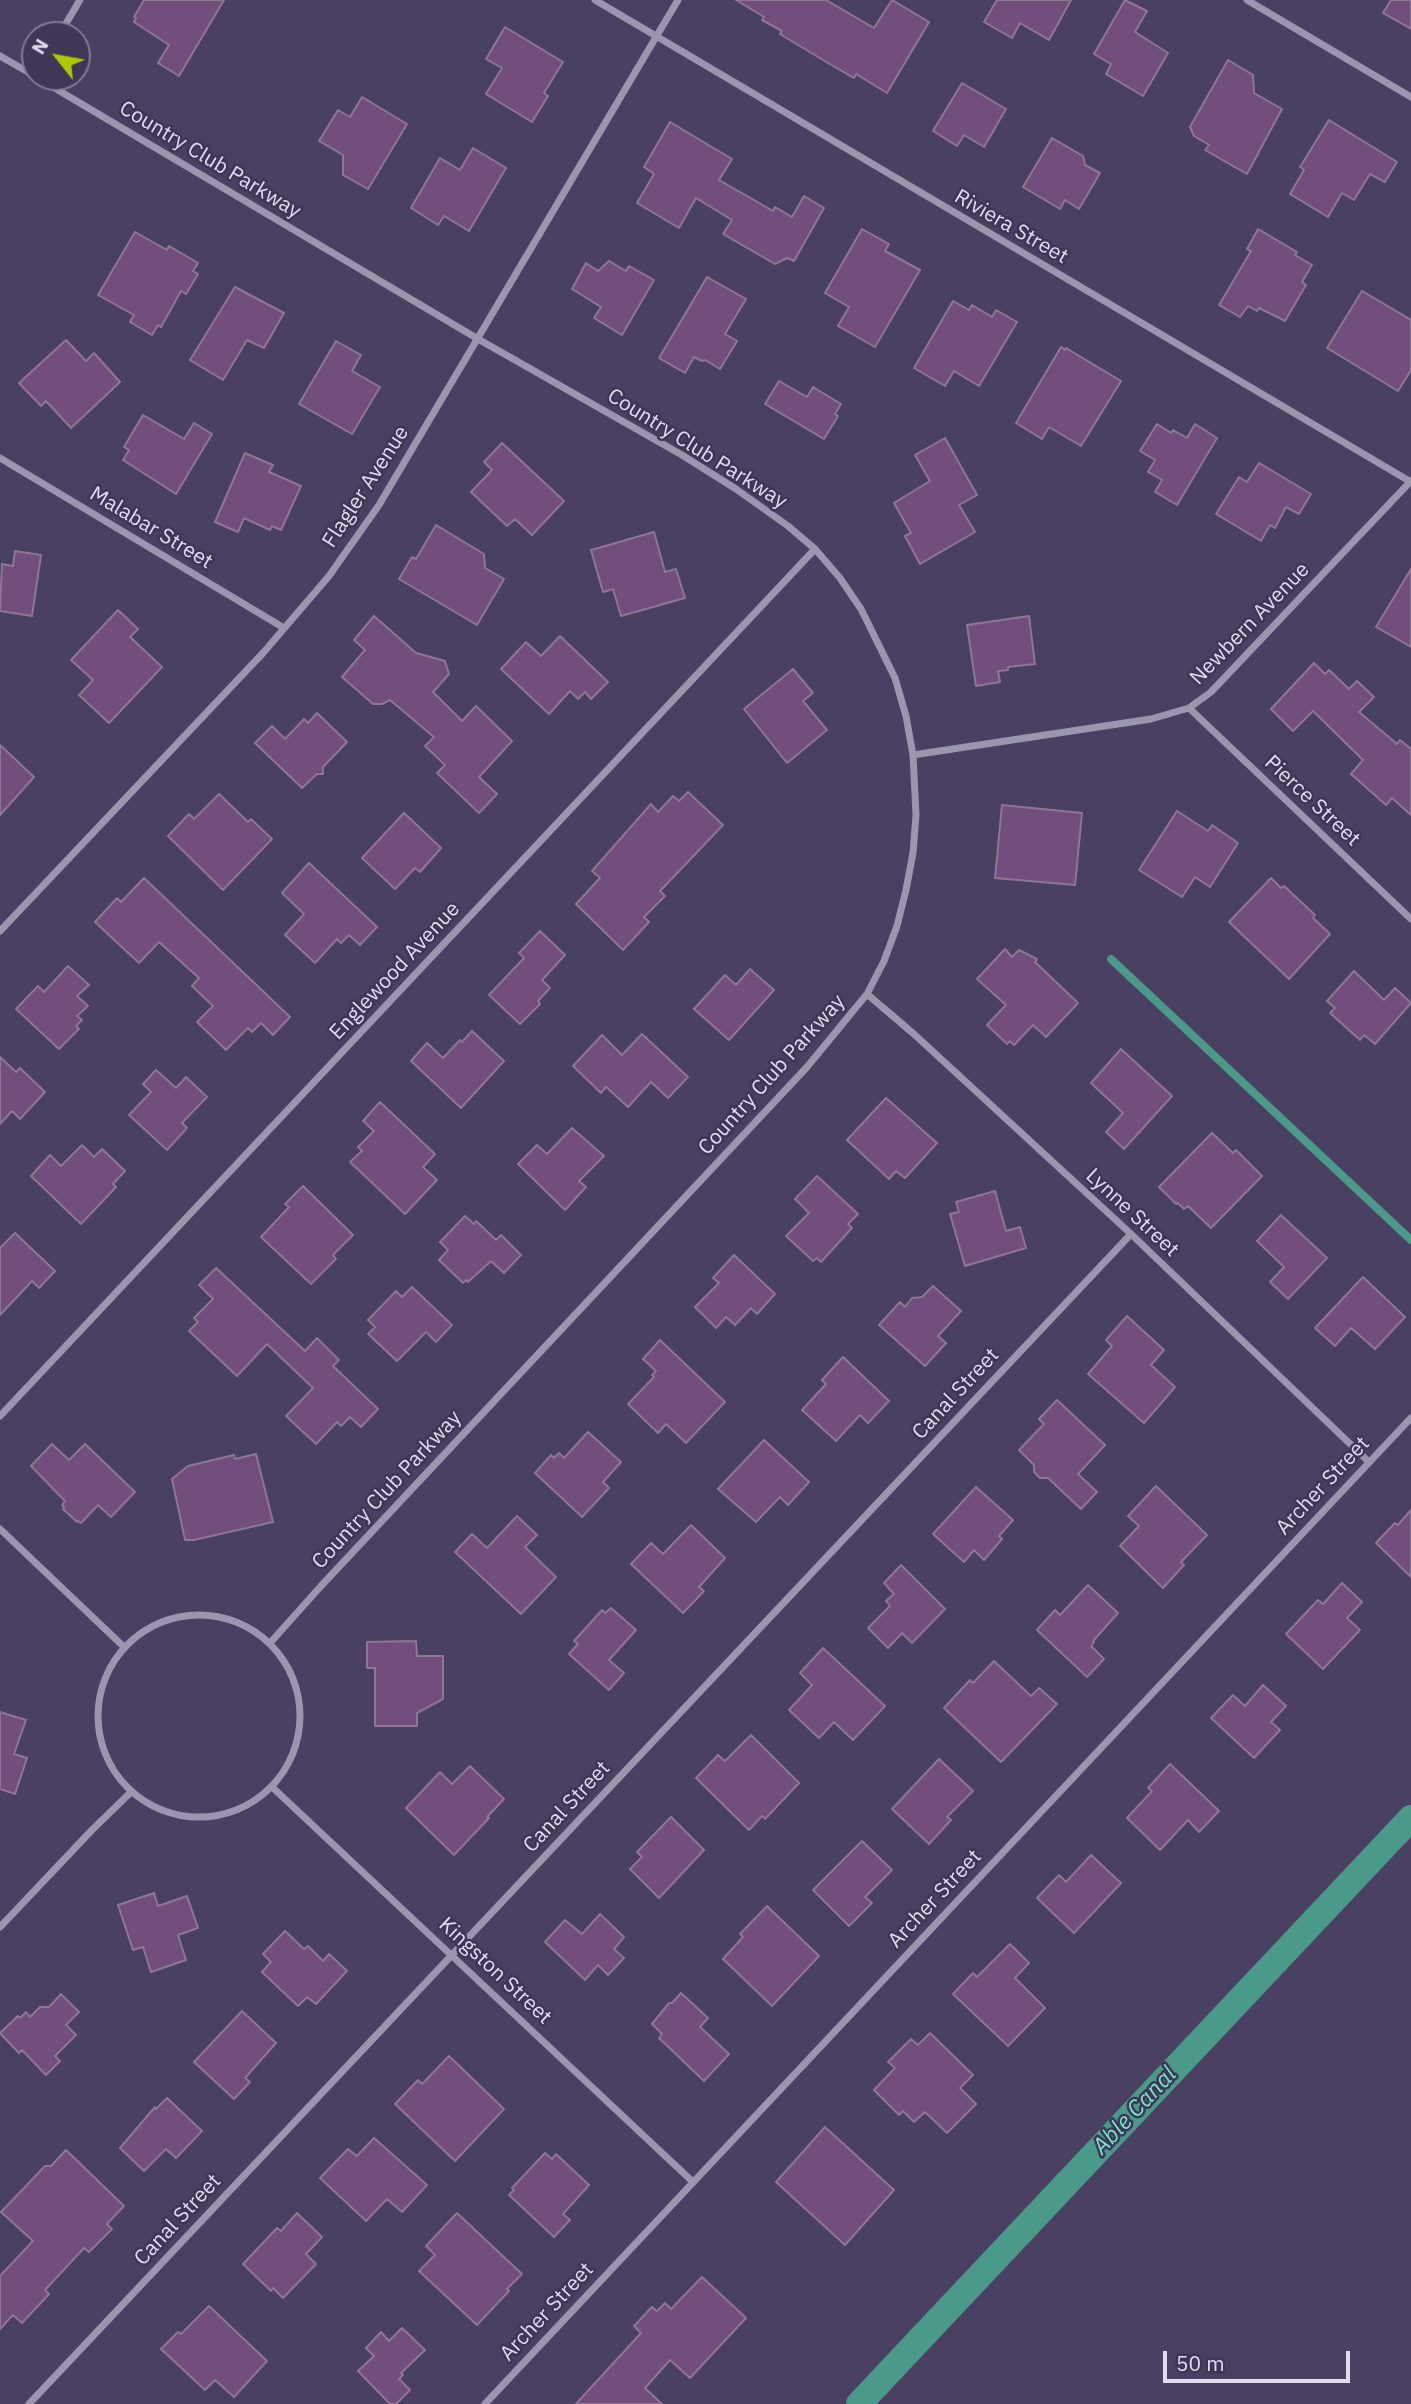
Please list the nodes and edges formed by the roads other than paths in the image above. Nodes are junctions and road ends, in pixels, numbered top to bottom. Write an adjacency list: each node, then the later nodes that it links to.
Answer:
1 (80, 0): 5 (street)
2 (595, 0): 6 (street, Riviera Street)
3 (678, 0): 6 (street, Flagler Avenue)
4 (1247, 0): 10 (street)
5 (67, 21)
6 (657, 36): 11 (street, Flagler Avenue); 13 (street, Riviera Street)
7 (0, 56): 8 (street, Country Club Parkway)
8 (21, 68)
9 (60, 91): 11 (street, Country Club Parkway)
10 (1411, 97)
11 (478, 339): 14 (street, Country Club Parkway); 15 (street, Flagler Avenue)
12 (0, 458): 15 (street, Malabar Street)
13 (1411, 481): 16 (street, Newbern Avenue)
14 (815, 550): 17 (street, Country Club Parkway); 22 (street, Englewood Avenue)
15 (284, 628): 19 (street, Flagler Avenue)
16 (1189, 708): 17 (street, Newbern Avenue); 18 (street, Pierce Street)
17 (913, 755): 20 (street, Country Club Parkway)
18 (1411, 919)
19 (0, 931)
20 (867, 993): 21 (street, Lynne Street); 26 (street, Country Club Parkway)
21 (1130, 1234): 24 (street, Lynne Street); 31 (street, Canal Street)
22 (0, 1416)
23 (1411, 1418): 24 (street, Archer Street)
24 (1369, 1462): 32 (street, Archer Street)
25 (0, 1529): 27 (street)
26 (270, 1643): 27 (street); 28 (street)
27 (124, 1647): 29 (street)
28 (272, 1787): 29 (street); 31 (street, Kingston Street)
29 (131, 1792): 30 (street)
30 (0, 1927)
31 (452, 1955): 32 (street, Kingston Street); 33 (street, Canal Street)
32 (694, 2182): 34 (street, Archer Street)
33 (29, 2404)
34 (485, 2404)

